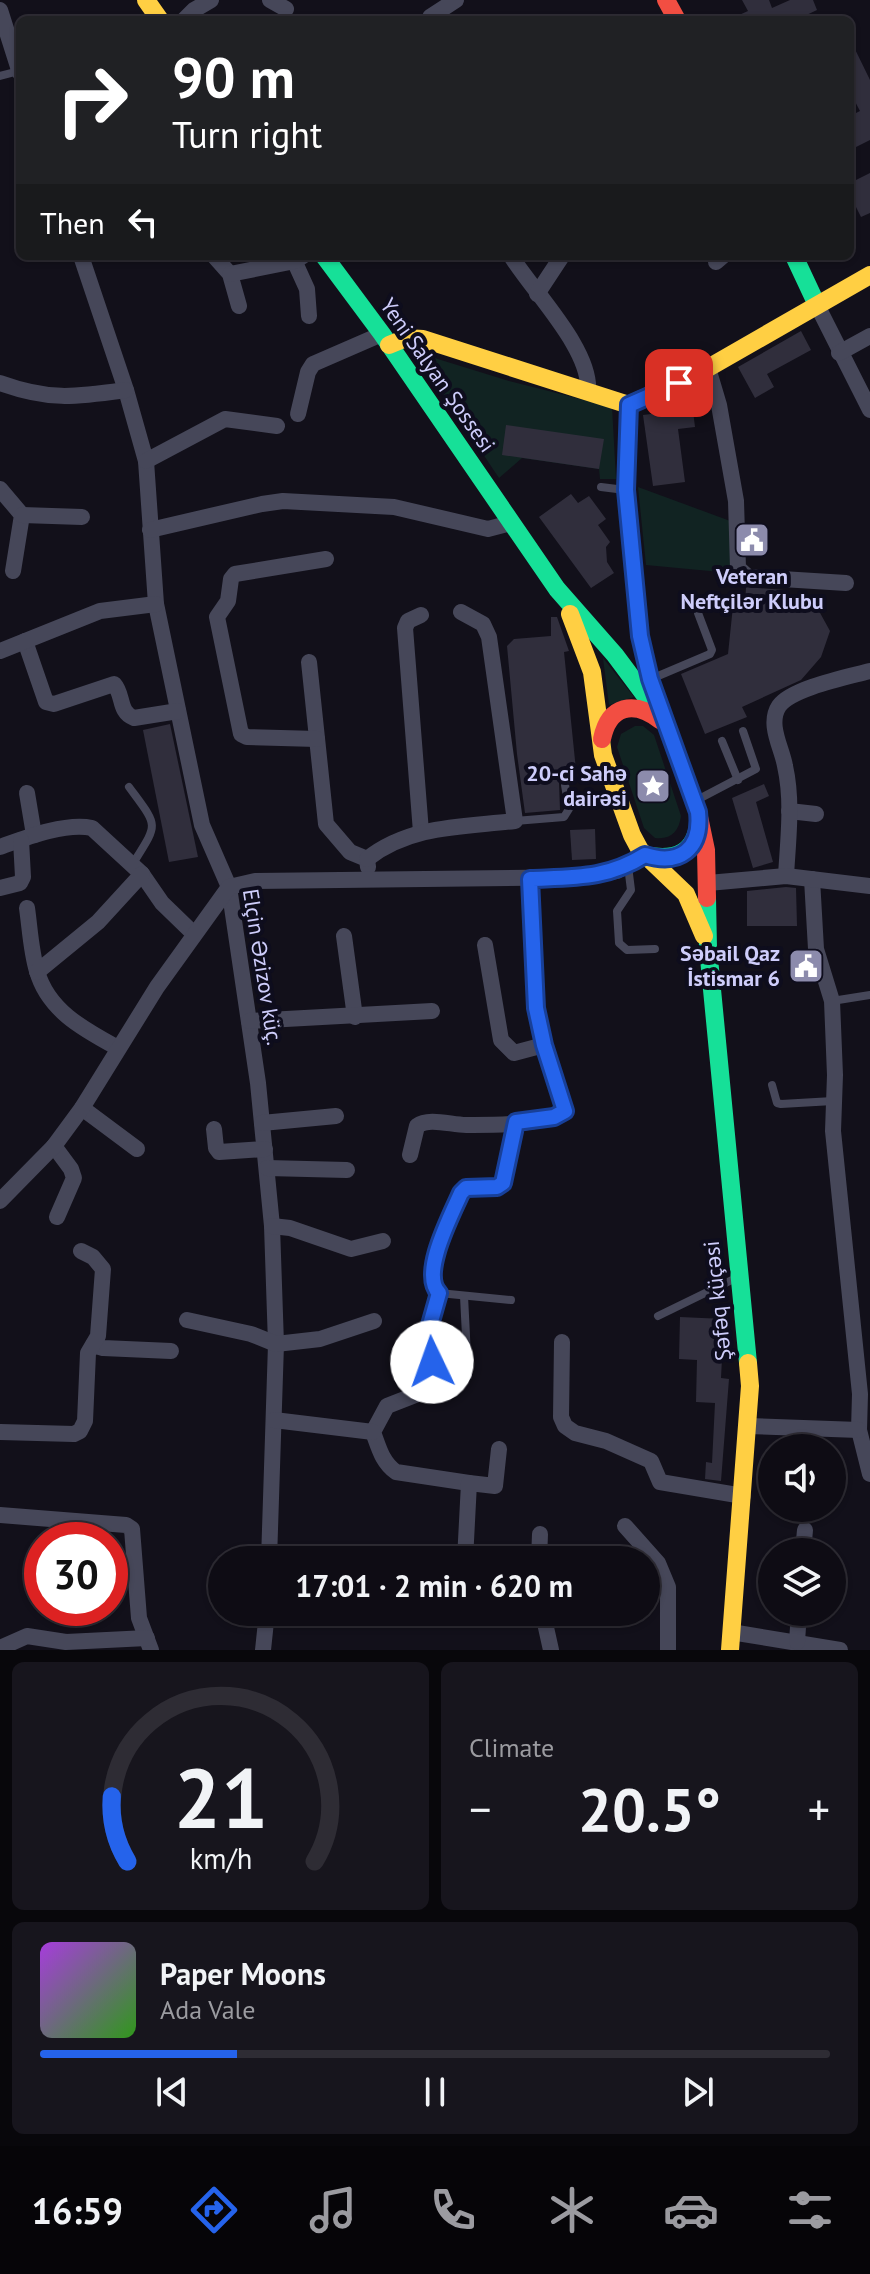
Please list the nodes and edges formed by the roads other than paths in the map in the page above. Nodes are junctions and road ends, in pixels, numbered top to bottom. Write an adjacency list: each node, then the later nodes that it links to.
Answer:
1 (211, 0): 6 (street)
2 (270, 0): 4 (street)
3 (456, 0): 7 (street)
4 (286, 9)
5 (0, 10): 8 (street)
6 (188, 16)
7 (432, 16)
8 (16, 60)
9 (82, 260): 29 (street, Elçin Əzizov küç.)
10 (218, 260): 17 (street)
11 (289, 260): 17 (street)
12 (298, 260): 22 (street)
13 (327, 260): 24 (main road, Yeni Salyan Şossesi)
14 (514, 260): 19 (street)
15 (559, 260): 19 (street)
16 (796, 260): 20 (main road)
17 (230, 274): 21 (street)
18 (870, 275): 20 (main road)
19 (537, 294): 30 (street)
20 (817, 305): 25 (street); 26 (main road)
21 (239, 306)
22 (309, 316)
23 (870, 336): 25 (street)
24 (386, 340): 30 (main road); 36 (street); 44 (main road, Yeni Salyan Şossesi)
25 (839, 353): 35 (street)
26 (708, 368): 28 (main road); 33 (street)
27 (0, 383): 29 (street)
28 (679, 383): 32 (main road); 34 (lane)
29 (126, 390): 38 (street, Elçin Əzizov küç.)
30 (588, 392): 32 (main road)
31 (738, 404): 33 (street)
32 (629, 405): 41 (main road)
33 (719, 405): 48 (street)
34 (688, 406)
35 (870, 410)
36 (298, 414)
37 (277, 426): 38 (street)
38 (146, 461): 45 (street, Elçin Əzizov küç.)
39 (601, 487): 41 (lane)
40 (0, 489): 42 (street)
41 (626, 490): 58 (main road)
42 (22, 515): 43 (street); 47 (street)
43 (82, 517)
44 (511, 523): 45 (street); 49 (main road, Yeni Salyan Şossesi)
45 (150, 530): 50 (street, Elçin Əzizov küç.)
46 (326, 559): 62 (street)
47 (13, 571)
48 (846, 583)
49 (557, 589): 60 (main road); 64 (main road)
50 (156, 604): 54 (street); 59 (street, Elçin Əzizov küç.)
51 (461, 612): 72 (street)
52 (698, 613): 58 (lane)
53 (421, 615): 73 (street)
54 (25, 641): 55 (street); 59 (street)
55 (0, 651)
56 (309, 662): 62 (street)
57 (870, 671): 70 (street)
58 (650, 679): 60 (main road)
59 (178, 711): 86 (street, Elçin Əzizov küç.)
60 (669, 729): 64 (main road); 69 (main road)
61 (743, 731): 65 (lane)
62 (317, 739): 77 (street)
63 (722, 741): 65 (lane)
64 (601, 745): 76 (main road)
65 (738, 780): 69 (lane)
66 (565, 785): 72 (lane)
67 (129, 787): 79 (lane)
68 (27, 793): 74 (street)
69 (696, 807): 76 (main road); 84 (main road)
70 (789, 811): 71 (street); 80 (street)
71 (816, 814)
72 (515, 821): 73 (street)
73 (421, 832): 77 (street)
74 (28, 837): 75 (street); 79 (street); 87 (street)
75 (0, 847)
76 (645, 855): 78 (street); 92 (main road)
77 (367, 859): 81 (street)
78 (628, 866): 82 (street); 93 (lane)
79 (137, 870): 89 (street); 94 (street)
80 (786, 876): 83 (street); 84 (street)
81 (370, 879): 82 (street); 86 (street)
82 (530, 879): 100 (street)
83 (812, 879): 85 (street); 96 (street)
84 (708, 883): 92 (main road)
85 (870, 886)
86 (229, 887): 89 (street); 99 (street, Elçin Əzizov küç.)
87 (0, 888)
88 (27, 908): 94 (street)
89 (194, 934): 101 (street)
90 (344, 936): 98 (street)
91 (485, 945): 100 (street)
92 (708, 948): 120 (main road, Şəfəq küçəsi)
93 (655, 949)
94 (37, 972): 101 (street)
95 (870, 995): 96 (lane)
96 (832, 1001): 103 (street)
97 (432, 1011): 98 (street)
98 (355, 1017): 99 (street)
99 (249, 1021): 107 (street, Elçin Əzizov küç.)
100 (544, 1045): 106 (street)
101 (118, 1048): 104 (street)
102 (772, 1085): 103 (lane)
103 (833, 1101): 132 (street)
104 (82, 1108): 109 (street); 110 (street)
105 (336, 1116): 107 (street)
106 (516, 1122): 112 (street); 121 (lane)
107 (262, 1123): 111 (street, Elçin Əzizov küç.)
108 (214, 1129): 111 (street)
109 (54, 1146): 115 (street); 116 (street)
110 (137, 1149)
111 (265, 1149): 113 (street, Elçin Əzizov küç.)
112 (410, 1155)
113 (267, 1168): 114 (street); 117 (street, Elçin Əzizov küç.)
114 (347, 1170)
115 (0, 1201)
116 (57, 1217)
117 (272, 1226): 118 (street); 128 (street, Elçin Əzizov küç.)
118 (383, 1241)
119 (81, 1251): 129 (street)
120 (739, 1276): 124 (lane); 134 (main road, Şəfəq küçəsi)
121 (439, 1293): 122 (lane); 137 (street)
122 (464, 1296): 123 (lane); 131 (lane)
123 (511, 1300)
124 (658, 1316)
125 (187, 1320): 128 (street)
126 (374, 1321): 128 (street)
127 (562, 1342): 141 (street)
128 (276, 1344): 133 (street, Elçin Əzizov küç.)
129 (93, 1345): 130 (street); 136 (street)
130 (171, 1351)
131 (468, 1376)
132 (865, 1396): 135 (street)
133 (274, 1420): 137 (street); 147 (street, Elçin Əzizov küç.)
134 (747, 1426): 135 (street); 141 (main road, Şəfəq küçəsi)
135 (859, 1430): 139 (street)
136 (0, 1432)
137 (373, 1432): 140 (street)
138 (499, 1449): 140 (street)
139 (870, 1474)
140 (469, 1483): 148 (street)
141 (743, 1496): 153 (main road, Şəfəq küçəsi)
142 (0, 1515): 155 (street)
143 (625, 1526): 159 (street)
144 (805, 1530): 146 (street)
145 (540, 1534): 149 (street)
146 (804, 1538)
147 (270, 1546)
148 (466, 1546)
149 (540, 1546)
150 (266, 1626): 157 (street)
151 (546, 1626): 158 (street)
152 (798, 1626): 154 (street)
153 (731, 1641): 154 (street)
154 (797, 1642): 160 (street)
155 (149, 1644): 156 (street)
156 (0, 1648)
157 (263, 1650)
158 (551, 1650)
159 (668, 1650)
160 (840, 1650)

